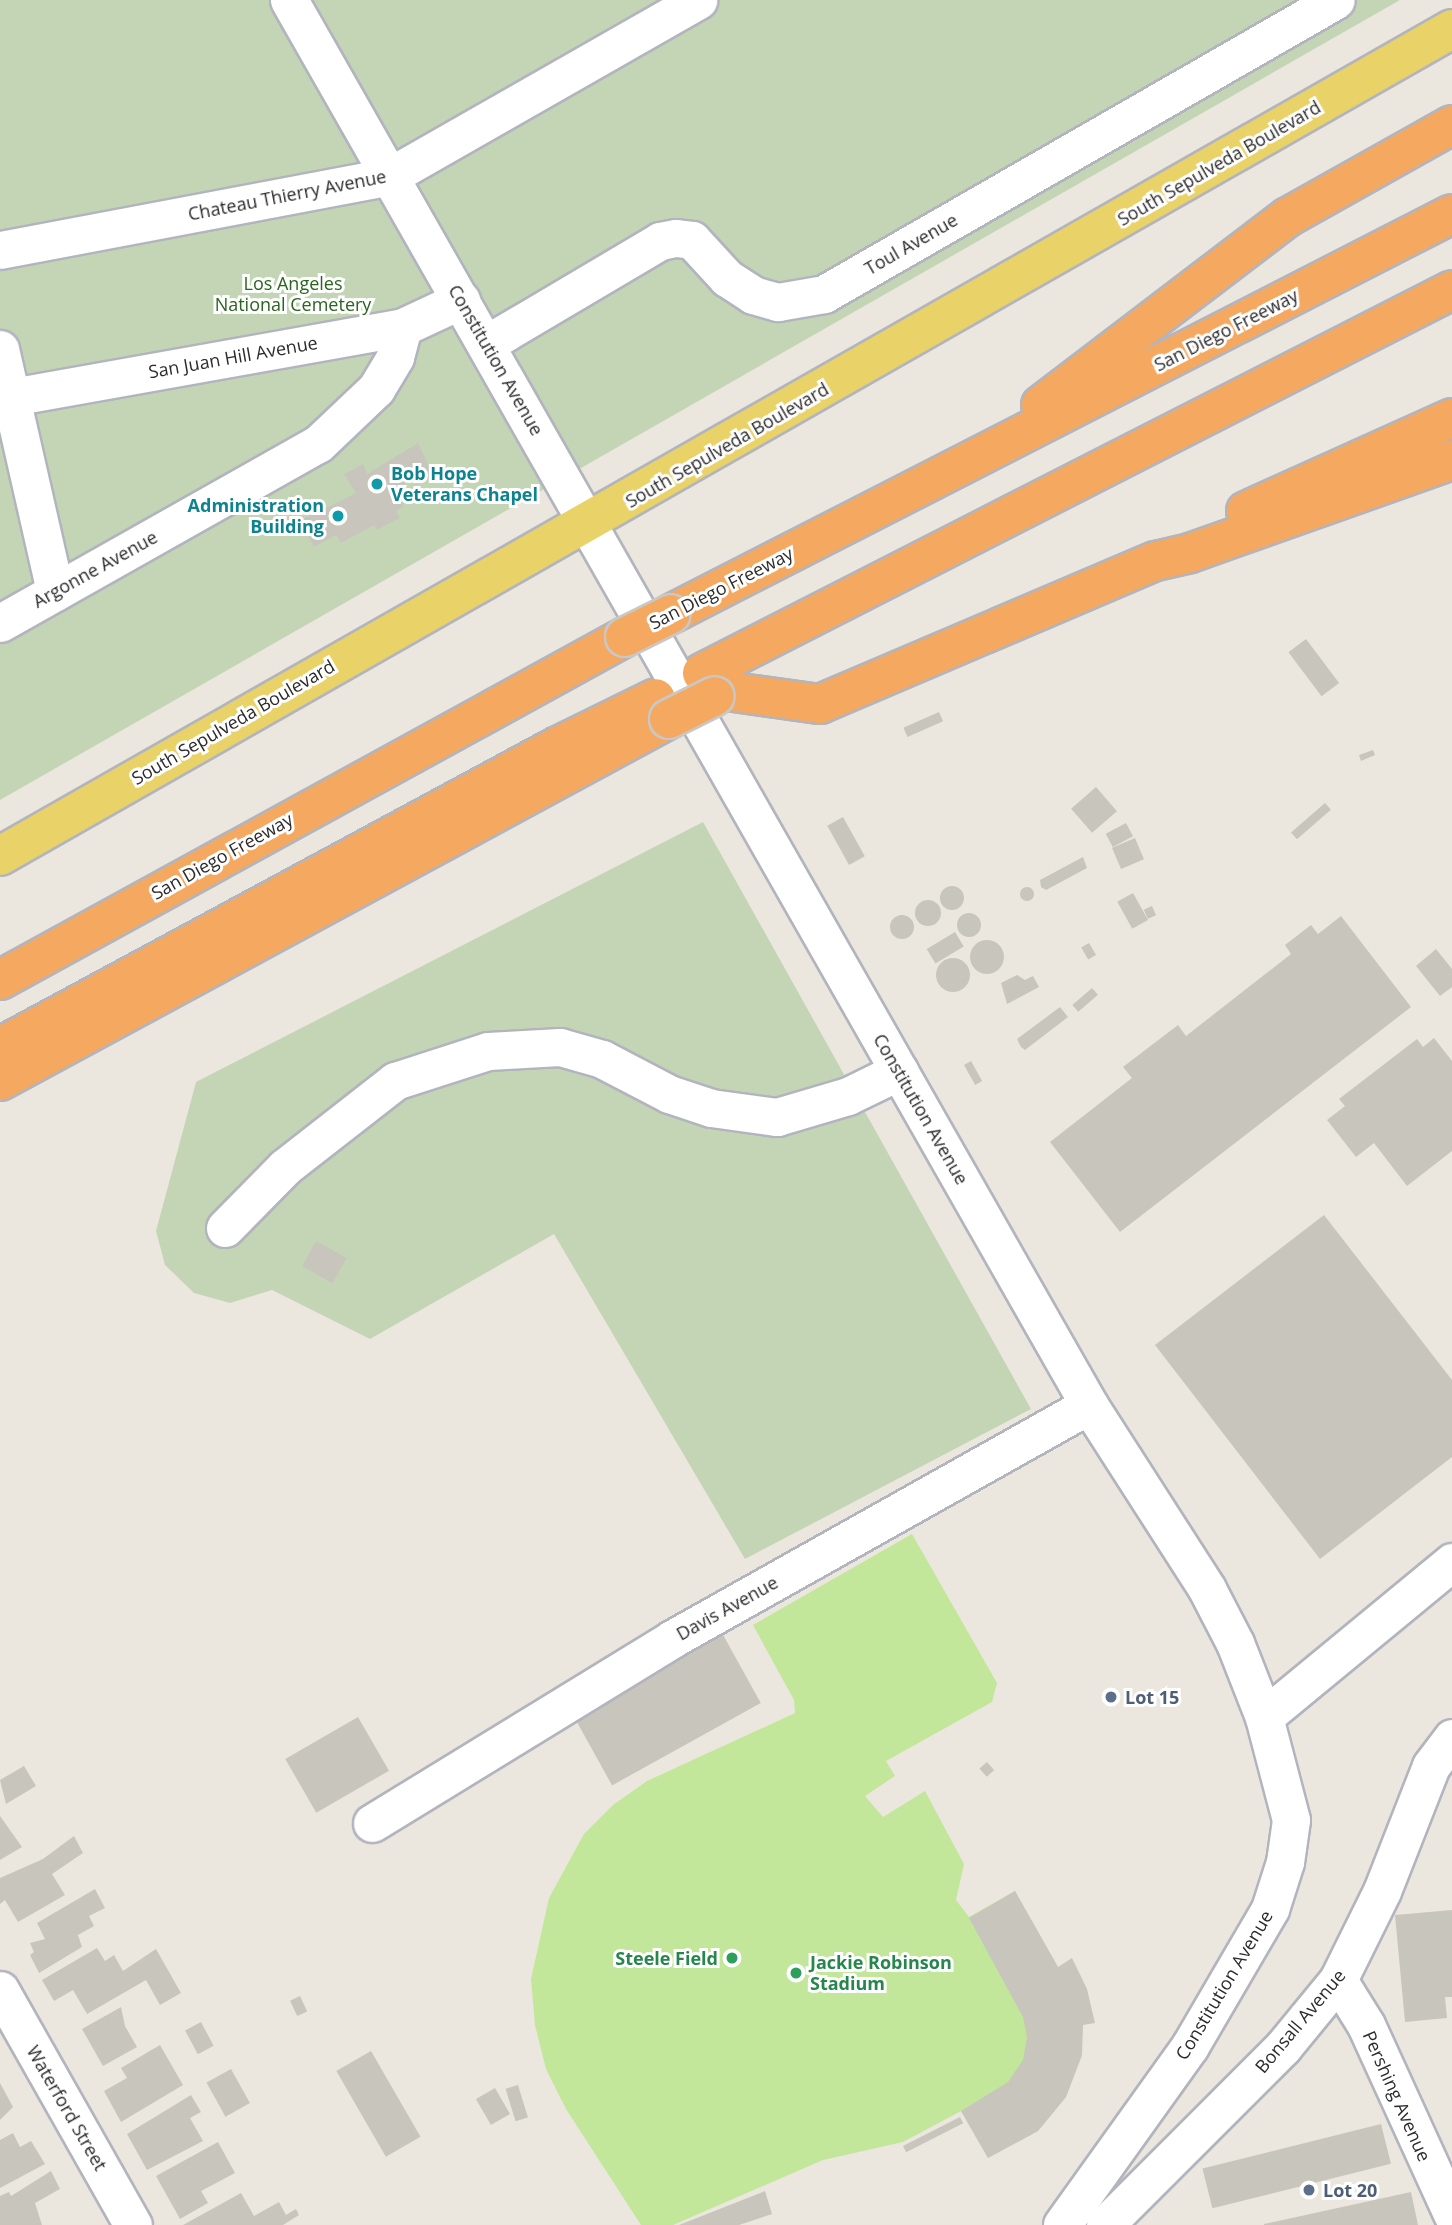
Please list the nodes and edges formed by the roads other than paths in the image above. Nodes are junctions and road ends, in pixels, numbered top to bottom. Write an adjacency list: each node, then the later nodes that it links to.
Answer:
1 (289, 0): 6 (street, Constitution Avenue)
2 (698, 0): 6 (street, Chateau Thierry Avenue)
3 (1336, 0): 13 (street, Toul Avenue)
4 (1452, 29): 19 (main road, South Sepulveda Boulevard)
5 (1452, 125): 18 (highway)
6 (390, 176): 8 (street, Chateau Thierry Avenue); 10 (street, Constitution Avenue)
7 (1452, 214): 18 (highway, San Diego Freeway)
8 (0, 250)
9 (1452, 290): 23 (highway)
10 (461, 300): 12 (street, San Juan Hill Avenue); 13 (street, Constitution Avenue)
11 (1452, 320): 23 (highway)
12 (403, 327): 15 (street, San Juan Hill Avenue); 21 (street, Argonne Avenue)
13 (486, 344): 19 (street, Constitution Avenue)
14 (0, 349): 15 (street)
15 (5, 398): 21 (street)
16 (1452, 418): 20 (highway)
17 (1452, 460): 20 (highway)
18 (956, 469): 26 (highway, San Diego Freeway, bridge)
19 (589, 522): 25 (main road, South Sepulveda Boulevard); 28 (street, Constitution Avenue)
20 (1156, 561): 23 (highway)
21 (55, 592): 22 (street, Argonne Avenue)
22 (0, 623)
23 (715, 687): 24 (highway, bridge)
24 (664, 708): 27 (highway); 29 (highway)
25 (0, 856)
26 (0, 980)
27 (0, 1047)
28 (899, 1071): 30 (street); 31 (street, Constitution Avenue)
29 (0, 1081)
30 (225, 1228)
31 (1088, 1405): 33 (street, Constitution Avenue); 35 (street, Davis Avenue)
32 (1452, 1562): 33 (street)
33 (1264, 1717): 40 (street, Constitution Avenue)
34 (1452, 1738): 36 (street, Bonsall Avenue)
35 (372, 1823)
36 (1338, 1980): 38 (street, Pershing Avenue); 41 (street, Bonsall Avenue)
37 (0, 1990): 39 (street, Waterford Street)
38 (1452, 2214)
39 (133, 2225)
40 (1062, 2225)
41 (1105, 2225)

